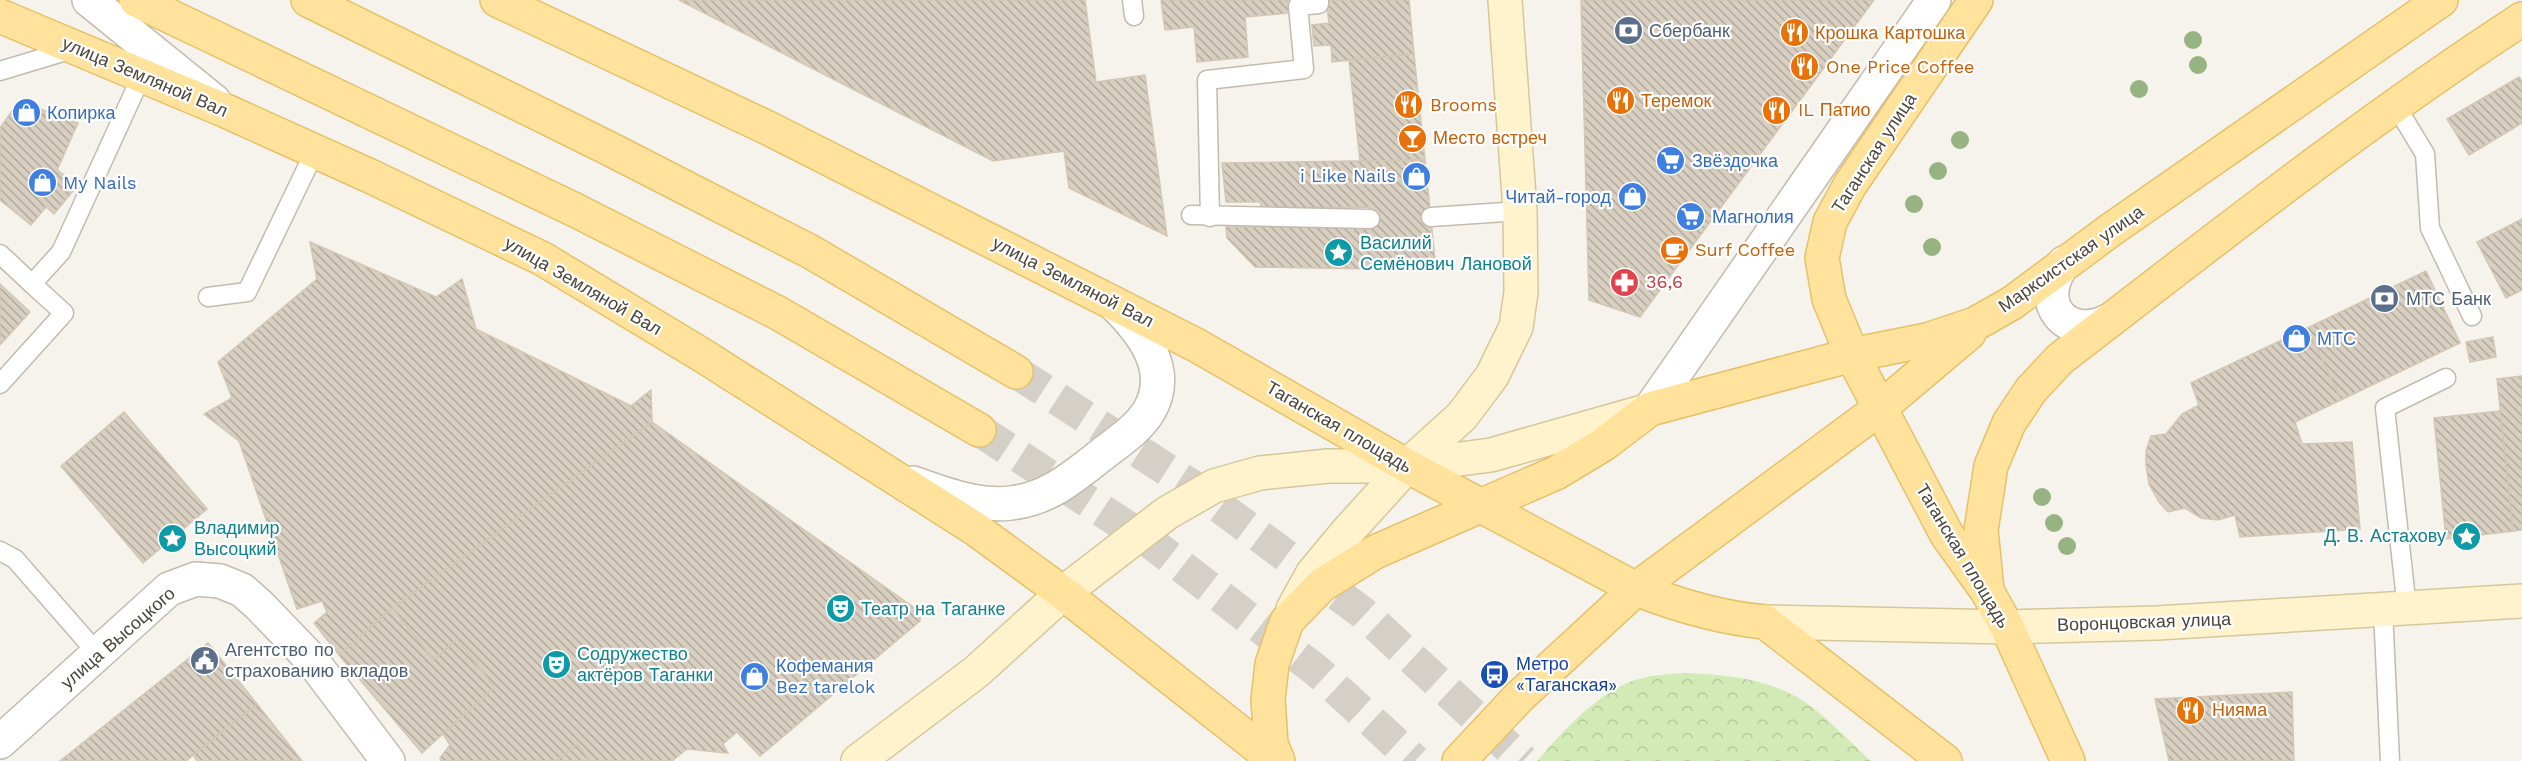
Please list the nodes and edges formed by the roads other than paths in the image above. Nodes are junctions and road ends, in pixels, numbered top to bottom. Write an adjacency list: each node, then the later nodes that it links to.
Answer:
1 (89, 0): 16 (street)
2 (136, 0): 38 (main road)
3 (308, 0): 33 (main road)
4 (497, 0): 27 (main road, улица Земляной Вал)
5 (1319, 0): 20 (lane)
6 (1505, 0): 18 (main road)
7 (1934, 0): 36 (street)
8 (1976, 0): 32 (main road, Таганская улица)
9 (2441, 0): 24 (main road, Марксистская улица)
10 (0, 16): 12 (main road, улица Земляной Вал)
11 (2522, 20): 15 (main road)
12 (76, 48): 13 (lane); 14 (main road, улица Земляной Вал)
13 (0, 70)
14 (142, 75): 16 (main road, улица Земляной Вал); 25 (lane)
15 (2396, 106): 28 (lane); 30 (main road)
16 (226, 111): 17 (main road, улица Земляной Вал)
17 (315, 151): 26 (lane); 40 (main road, улица Земляной Вал)
18 (1521, 211): 21 (lane); 39 (main road)
19 (1191, 215): 20 (lane)
20 (1210, 217): 22 (lane)
21 (1431, 217)
22 (1370, 219)
23 (0, 254): 25 (lane)
24 (2064, 263): 29 (main road, Марксистская улица); 30 (street)
25 (32, 284): 35 (lane)
26 (208, 297)
27 (1113, 303): 31 (main road, улица Земляной Вал); 40 (street)
28 (2472, 316)
29 (1987, 318): 32 (main road, Марксистская улица); 37 (main road)
30 (2110, 320): 44 (main road)
31 (1196, 345): 39 (main road, Таганская площадь)
32 (1852, 355): 36 (main road, Марксистская улица); 37 (main road, Таганская площадь)
33 (1016, 372)
34 (2446, 378): 47 (lane)
35 (0, 384)
36 (1650, 409): 39 (main road); 41 (main road)
37 (1879, 409): 43 (main road); 44 (main road, Таганская площадь)
38 (979, 429)
39 (1407, 466): 41 (main road, Таганская площадь); 45 (main road); 48 (main road)
40 (889, 474): 45 (main road, улица Земляной Вал)
41 (1483, 506): 43 (main road, Таганская площадь); 48 (main road)
42 (0, 551): 51 (lane)
43 (1636, 589): 49 (main road); 56 (main road)
44 (1987, 591): 50 (main road, Таганская площадь)
45 (1063, 593): 54 (main road); 55 (main road)
46 (2522, 600): 47 (main road, Воронцовская улица)
47 (2395, 609): 50 (main road, Воронцовская улица); 59 (lane)
48 (1287, 621): 55 (main road)
49 (1765, 622): 50 (main road, Воронцовская улица); 57 (main road)
50 (2007, 627): 58 (main road, Таганская площадь)
51 (98, 654): 52 (street, улица Высоцкого); 53 (street, улица Высоцкого)
52 (0, 742)
53 (388, 761)
54 (858, 761)
55 (1277, 761)
56 (1459, 761)
57 (1945, 761)
58 (2068, 761)
59 (2390, 761)

